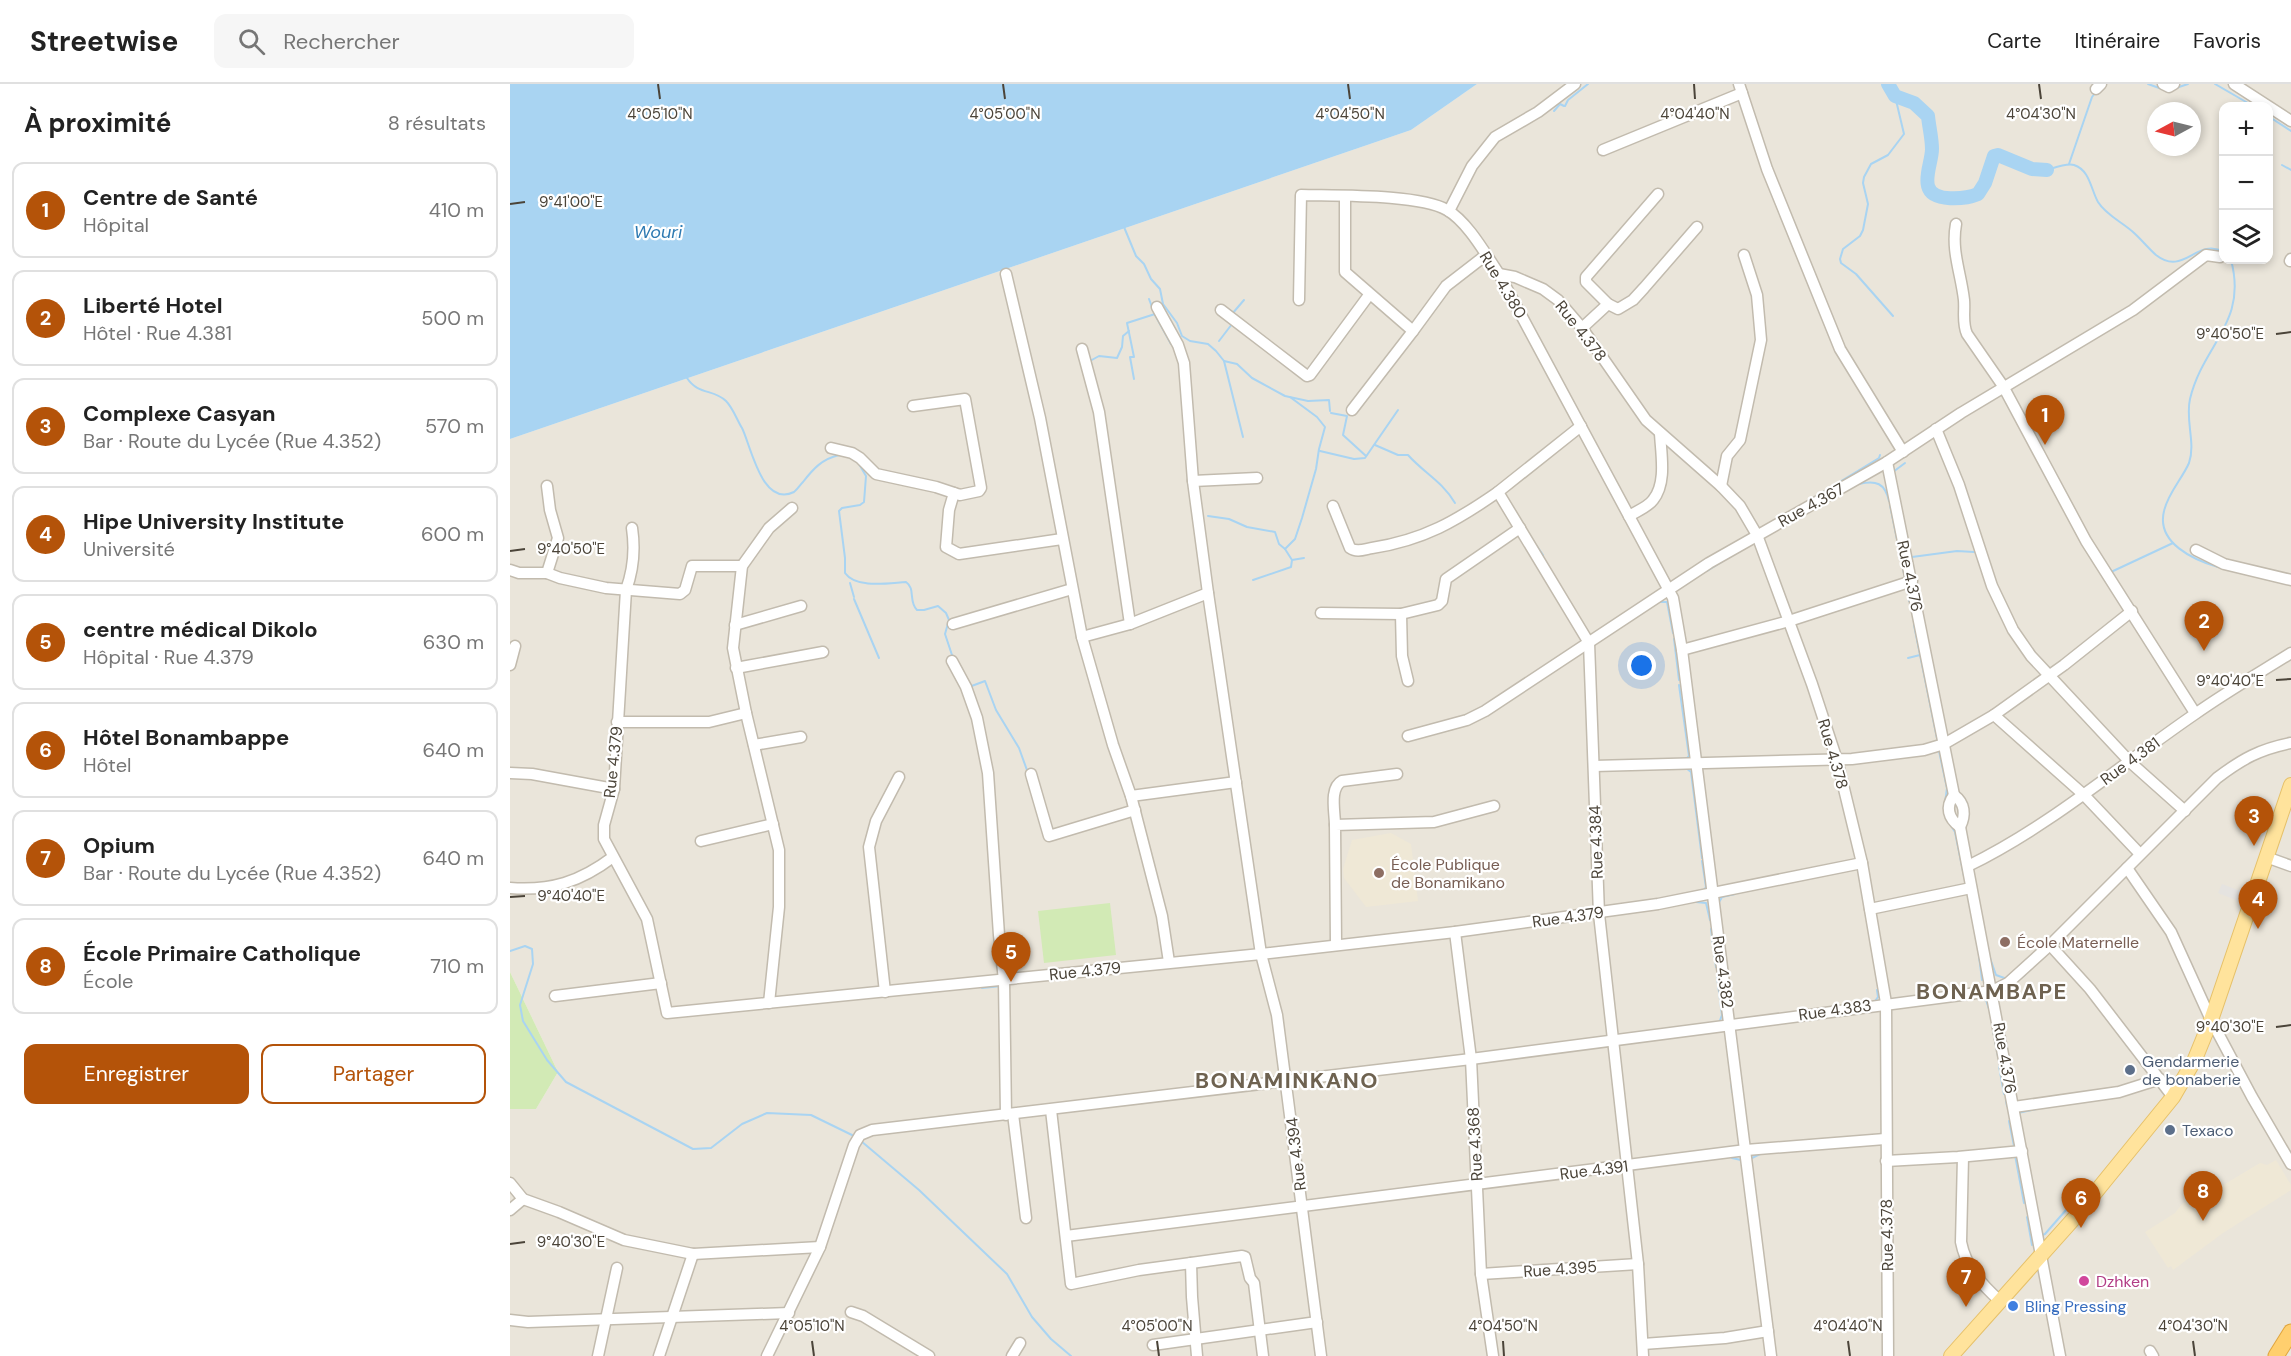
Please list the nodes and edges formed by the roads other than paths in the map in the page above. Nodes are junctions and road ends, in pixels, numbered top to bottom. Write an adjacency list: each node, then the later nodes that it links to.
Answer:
1 (1575, 84): 10 (street)
2 (2163, 84): 3 (street)
3 (2174, 84)
4 (2234, 84): 6 (street)
5 (1740, 88): 7 (street); 33 (street)
6 (2291, 121)
7 (1604, 150)
8 (1658, 194): 20 (street)
9 (1344, 197): 10 (street, Rue 4.380); 18 (street); 19 (street, Rue 4.380)
10 (1449, 211): 13 (street, Rue 4.380)
11 (1956, 224): 26 (street)
12 (1697, 227): 20 (street)
13 (1486, 255): 17 (street, Rue 4.380); 24 (street)
14 (1744, 255): 38 (street)
15 (2219, 257): 26 (street, Rue 4.367)
16 (1006, 274): 47 (street)
17 (1499, 274): 23 (street, Rue 4.378); 29 (street, Rue 4.380)
18 (1369, 295): 22 (street); 24 (street)
19 (1299, 300)
20 (1608, 304): 23 (street)
21 (1157, 308): 36 (street, Rue 4.394)
22 (1221, 310)
23 (1582, 328): 31 (street, Rue 4.378)
24 (1413, 331): 28 (street)
25 (1082, 349): 64 (street)
26 (2003, 386): 30 (street, Rue 4.367); 59 (street)
27 (913, 406): 40 (street)
28 (1352, 410)
29 (1581, 426): 39 (street); 43 (street, Rue 4.380)
30 (1936, 429): 33 (street, Rue 4.367); 75 (street)
31 (1660, 434): 38 (street, Rue 4.378); 43 (street)
32 (831, 448): 40 (street)
33 (1903, 452): 34 (street, Rue 4.367)
34 (1887, 462): 46 (street, Rue 4.367); 52 (street, Rue 4.376)
35 (1257, 478): 36 (street)
36 (1193, 481): 57 (street, Rue 4.394)
37 (546, 486): 51 (street)
38 (1721, 486): 46 (street, Rue 4.378)
39 (1498, 492): 41 (street); 45 (street, Rue 4.384)
40 (954, 493): 47 (street)
41 (1334, 506)
42 (792, 508): 49 (street)
43 (1629, 516): 55 (street, Rue 4.380)
44 (632, 528): 56 (street, Rue 4.379)
45 (1520, 528): 61 (street); 67 (street, Rue 4.384)
46 (1757, 535): 55 (street, Rue 4.367); 62 (street, Rue 4.378)
47 (1062, 539): 54 (street)
48 (2196, 550): 53 (street)
49 (742, 566): 56 (street); 65 (street)
50 (510, 570): 51 (street)
51 (547, 573): 56 (street)
52 (1912, 580): 62 (street); 84 (street, Rue 4.376)
53 (2291, 580)
54 (1072, 589): 63 (street); 66 (street)
55 (1668, 589): 67 (street, Rue 4.367); 69 (street, Rue 4.382)
56 (626, 590): 80 (street, Rue 4.379)
57 (1208, 593): 64 (street); 94 (street, Rue 4.394)
58 (801, 606): 65 (street)
59 (2132, 611): 75 (street); 78 (street)
60 (1321, 613): 61 (street)
61 (1401, 614): 76 (street)
62 (1789, 621): 69 (street); 86 (street, Rue 4.378)
63 (953, 624)
64 (1130, 624): 66 (street)
65 (735, 625): 74 (street)
66 (1082, 637): 98 (street)
67 (1589, 643): 81 (street, Rue 4.367); 89 (street, Rue 4.384)
68 (514, 646): 73 (street)
69 (1682, 650): 87 (street, Rue 4.382)
70 (823, 652): 74 (street)
71 (2291, 653): 78 (street, Rue 4.381)
72 (952, 660): 122 (street)
73 (510, 665)
74 (736, 668): 77 (street)
75 (2049, 675): 79 (street); 88 (street)
76 (1408, 681)
77 (746, 713): 80 (street); 85 (street)
78 (2195, 713): 88 (street, Rue 4.381)
79 (1994, 715): 84 (street); 97 (street)
80 (617, 722): 96 (street, Rue 4.379)
81 (1408, 736)
82 (801, 737): 85 (street)
83 (2291, 743): 101 (street, Rue 4.383)
84 (1944, 744): 86 (street); 110 (street, Rue 4.376)
85 (754, 745): 102 (street)
86 (1837, 759): 87 (street); 108 (street, Rue 4.378)
87 (1695, 762): 89 (street); 114 (street, Rue 4.382)
88 (2130, 762): 97 (street, Rue 4.381); 101 (street)
89 (1594, 766): 116 (street, Rue 4.384)
90 (510, 773): 96 (street)
91 (1031, 774): 100 (street)
92 (1397, 774): 103 (street)
93 (899, 777): 125 (street)
94 (1236, 782): 98 (street); 120 (street, Rue 4.394)
95 (2291, 785): 107 (main road)
96 (614, 789): 106 (street, Rue 4.379)
97 (2084, 795): 105 (street); 110 (street, Rue 4.381)
98 (1131, 796): 100 (street)
99 (1494, 806): 103 (street)
100 (1135, 810): 121 (street)
101 (2185, 811): 105 (street, Rue 4.383)
102 (772, 824): 104 (street); 127 (street)
103 (1335, 825): 118 (street)
104 (701, 841)
105 (2140, 854): 111 (street, Rue 4.383)
106 (613, 857): 112 (street); 123 (street, Rue 4.379)
107 (2266, 857): 109 (street); 129 (main road)
108 (1862, 863): 114 (street, Rue 4.379); 115 (street, Rue 4.378)
109 (2291, 866)
110 (1968, 867): 113 (street, Rue 4.376)
111 (2127, 868): 119 (street, Rue 4.383); 129 (street)
112 (510, 888)
113 (1971, 888): 115 (street); 124 (street, Rue 4.376)
114 (1713, 895): 116 (street, Rue 4.379); 130 (street, Rue 4.382)
115 (1870, 909): 128 (street, Rue 4.378)
116 (1599, 914): 117 (street, Rue 4.379); 131 (street, Rue 4.384)
117 (1455, 932): 118 (street, Rue 4.379); 132 (street, Rue 4.368)
118 (1336, 945): 120 (street, Rue 4.379)
119 (2050, 945): 124 (street, Rue 4.383); 133 (street)
120 (1261, 954): 121 (street, Rue 4.379); 134 (street, Rue 4.394)
121 (1169, 962): 122 (street, Rue 4.379)
122 (1004, 980): 125 (street, Rue 4.379); 138 (street)
123 (661, 983): 126 (street); 127 (street, Rue 4.379)
124 (1992, 990): 128 (street, Rue 4.383); 136 (street, Rue 4.376)
125 (885, 992): 127 (street, Rue 4.379)
126 (555, 996)
127 (770, 1003)
128 (1886, 1003): 130 (street, Rue 4.383); 139 (street, Rue 4.378)
129 (2211, 1020): 135 (main road); 144 (street)
130 (1730, 1024): 131 (street, Rue 4.383); 140 (street, Rue 4.382)
131 (1613, 1040): 132 (street, Rue 4.383); 145 (street, Rue 4.384)
132 (1471, 1059): 134 (street, Rue 4.383); 147 (street, Rue 4.368)
133 (2160, 1079): 135 (street); 136 (street)
134 (1287, 1080): 137 (street, Rue 4.383); 149 (street, Rue 4.394)
135 (2169, 1105): 155 (main road)
136 (2014, 1107): 141 (street, Rue 4.376)
137 (1051, 1110): 138 (street, Rue 4.383); 152 (street)
138 (1009, 1114): 151 (street); 153 (street, Rue 4.383)
139 (1885, 1139): 140 (street, Rue 4.391); 143 (street, Rue 4.378)
140 (1746, 1150): 145 (street, Rue 4.391); 168 (street, Rue 4.382)
141 (2022, 1151): 142 (street); 155 (street, Rue 4.376)
142 (1963, 1157): 143 (street); 160 (street)
143 (1886, 1161): 185 (street, Rue 4.378)
144 (2291, 1164)
145 (1627, 1166): 147 (street, Rue 4.391); 157 (street, Rue 4.384)
146 (510, 1183): 148 (street)
147 (1478, 1185): 149 (street, Rue 4.391); 159 (street, Rue 4.368)
148 (523, 1199): 150 (street); 154 (street)
149 (1302, 1206): 152 (street, Rue 4.391); 166 (street, Rue 4.394)
150 (510, 1210)
151 (1026, 1218)
152 (1066, 1236): 156 (street)
153 (820, 1247): 154 (street); 162 (street)
154 (693, 1254): 163 (street)
155 (2042, 1254): 160 (main road); 187 (street, Rue 4.376)
156 (1191, 1263): 167 (street); 170 (street)
157 (1638, 1264): 159 (street, Rue 4.395); 174 (street, Rue 4.384)
158 (617, 1268): 164 (street)
159 (1481, 1274): 183 (street, Rue 4.368)
160 (2000, 1301): 186 (main road)
161 (851, 1312): 178 (street)
162 (789, 1313): 163 (street); 177 (street)
163 (673, 1317): 164 (street); 176 (street)
164 (606, 1319): 165 (street); 175 (street)
165 (510, 1320)
166 (1317, 1322): 167 (street); 182 (street, Rue 4.394)
167 (1260, 1330): 170 (street); 181 (street)
168 (1768, 1330): 174 (street); 184 (street, Rue 4.382)
169 (2291, 1332): 188 (highway)
170 (1195, 1339): 172 (street); 180 (street)
171 (1020, 1343): 179 (street)
172 (1153, 1345)
173 (2291, 1346): 189 (highway)
174 (1643, 1350)
175 (598, 1356)
176 (659, 1356)
177 (767, 1356)
178 (929, 1356)
179 (1012, 1356)
180 (1197, 1356)
181 (1263, 1356)
182 (1320, 1356)
183 (1493, 1356)
184 (1772, 1356)
185 (1888, 1356)
186 (1951, 1356)
187 (2060, 1356)
188 (2276, 1356)
189 (2284, 1356)

